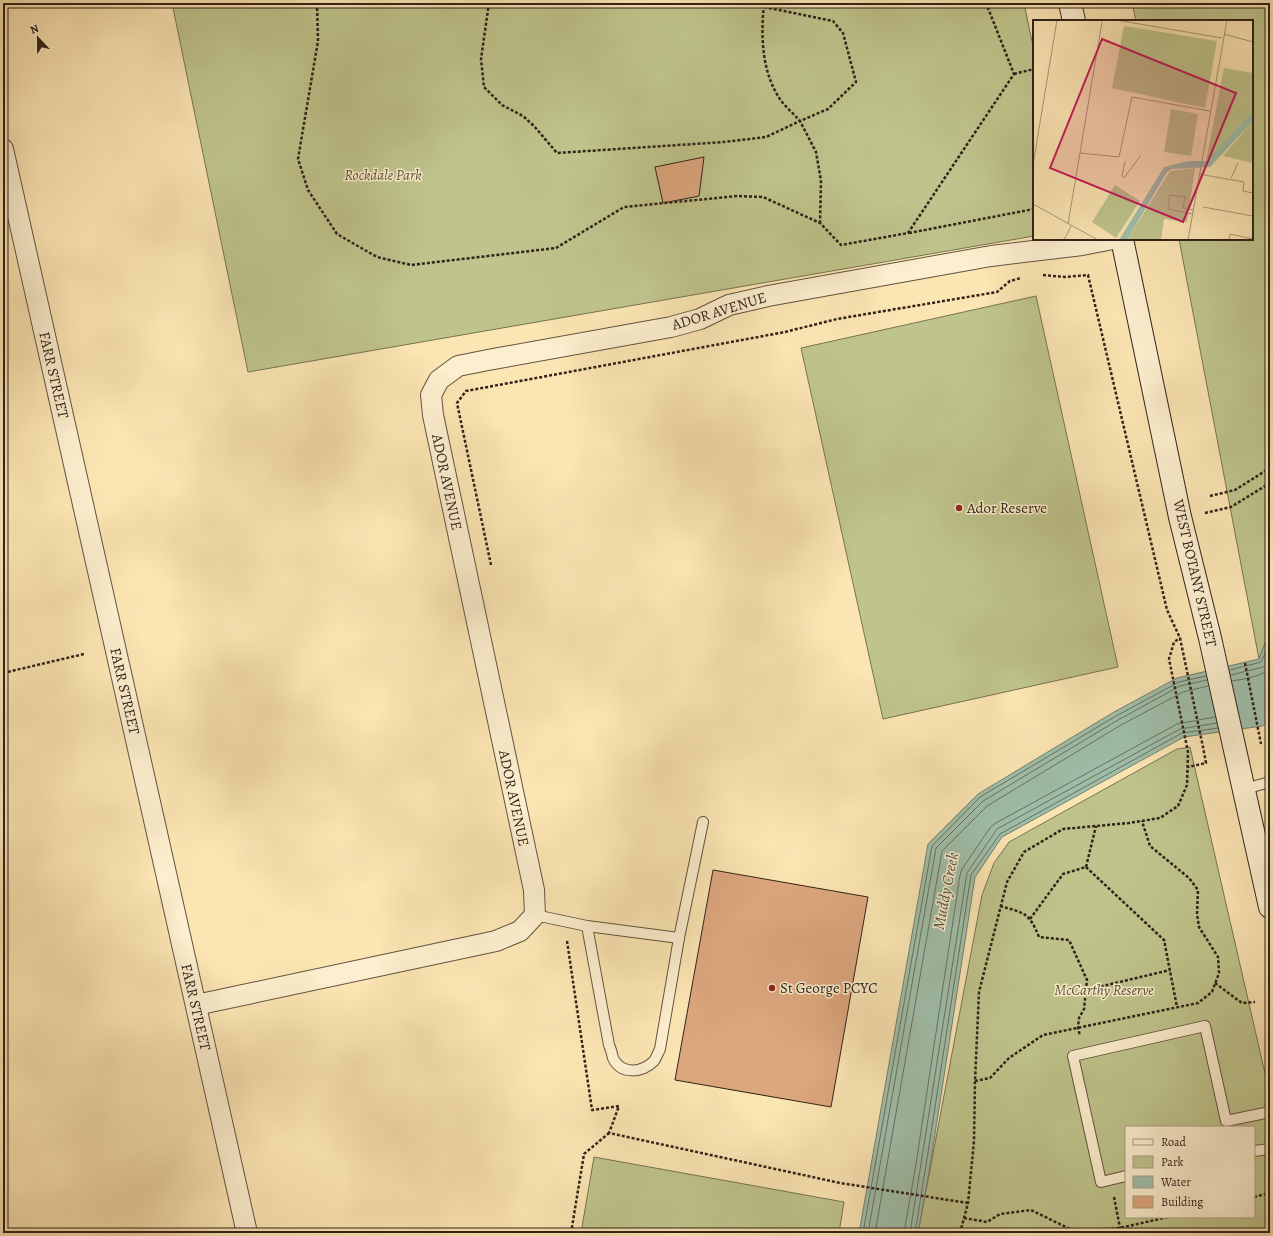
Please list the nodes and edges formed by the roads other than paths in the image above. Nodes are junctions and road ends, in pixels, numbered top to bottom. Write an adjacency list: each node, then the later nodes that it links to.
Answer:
1 (1070, 3): 2 (main road)
2 (1074, 20)
3 (3, 149): 13 (street, FARR STREET)
4 (1108, 240): 10 (street, ADOR AVENUE)
5 (1122, 240): 7 (main road, WEST BOTANY STREET)
6 (1270, 782): 7 (lane)
7 (1244, 789): 9 (main road, WEST BOTANY STREET)
8 (703, 822): 12 (lane)
9 (1270, 907)
10 (535, 916): 11 (lane); 13 (street)
11 (587, 926): 12 (lane); 12 (lane)
12 (679, 938)
13 (196, 1005): 18 (street, FARR STREET)
14 (1270, 1112): 17 (lane)
15 (1270, 1149): 16 (lane)
16 (1255, 1151)
17 (1125, 1176)
18 (247, 1233)

